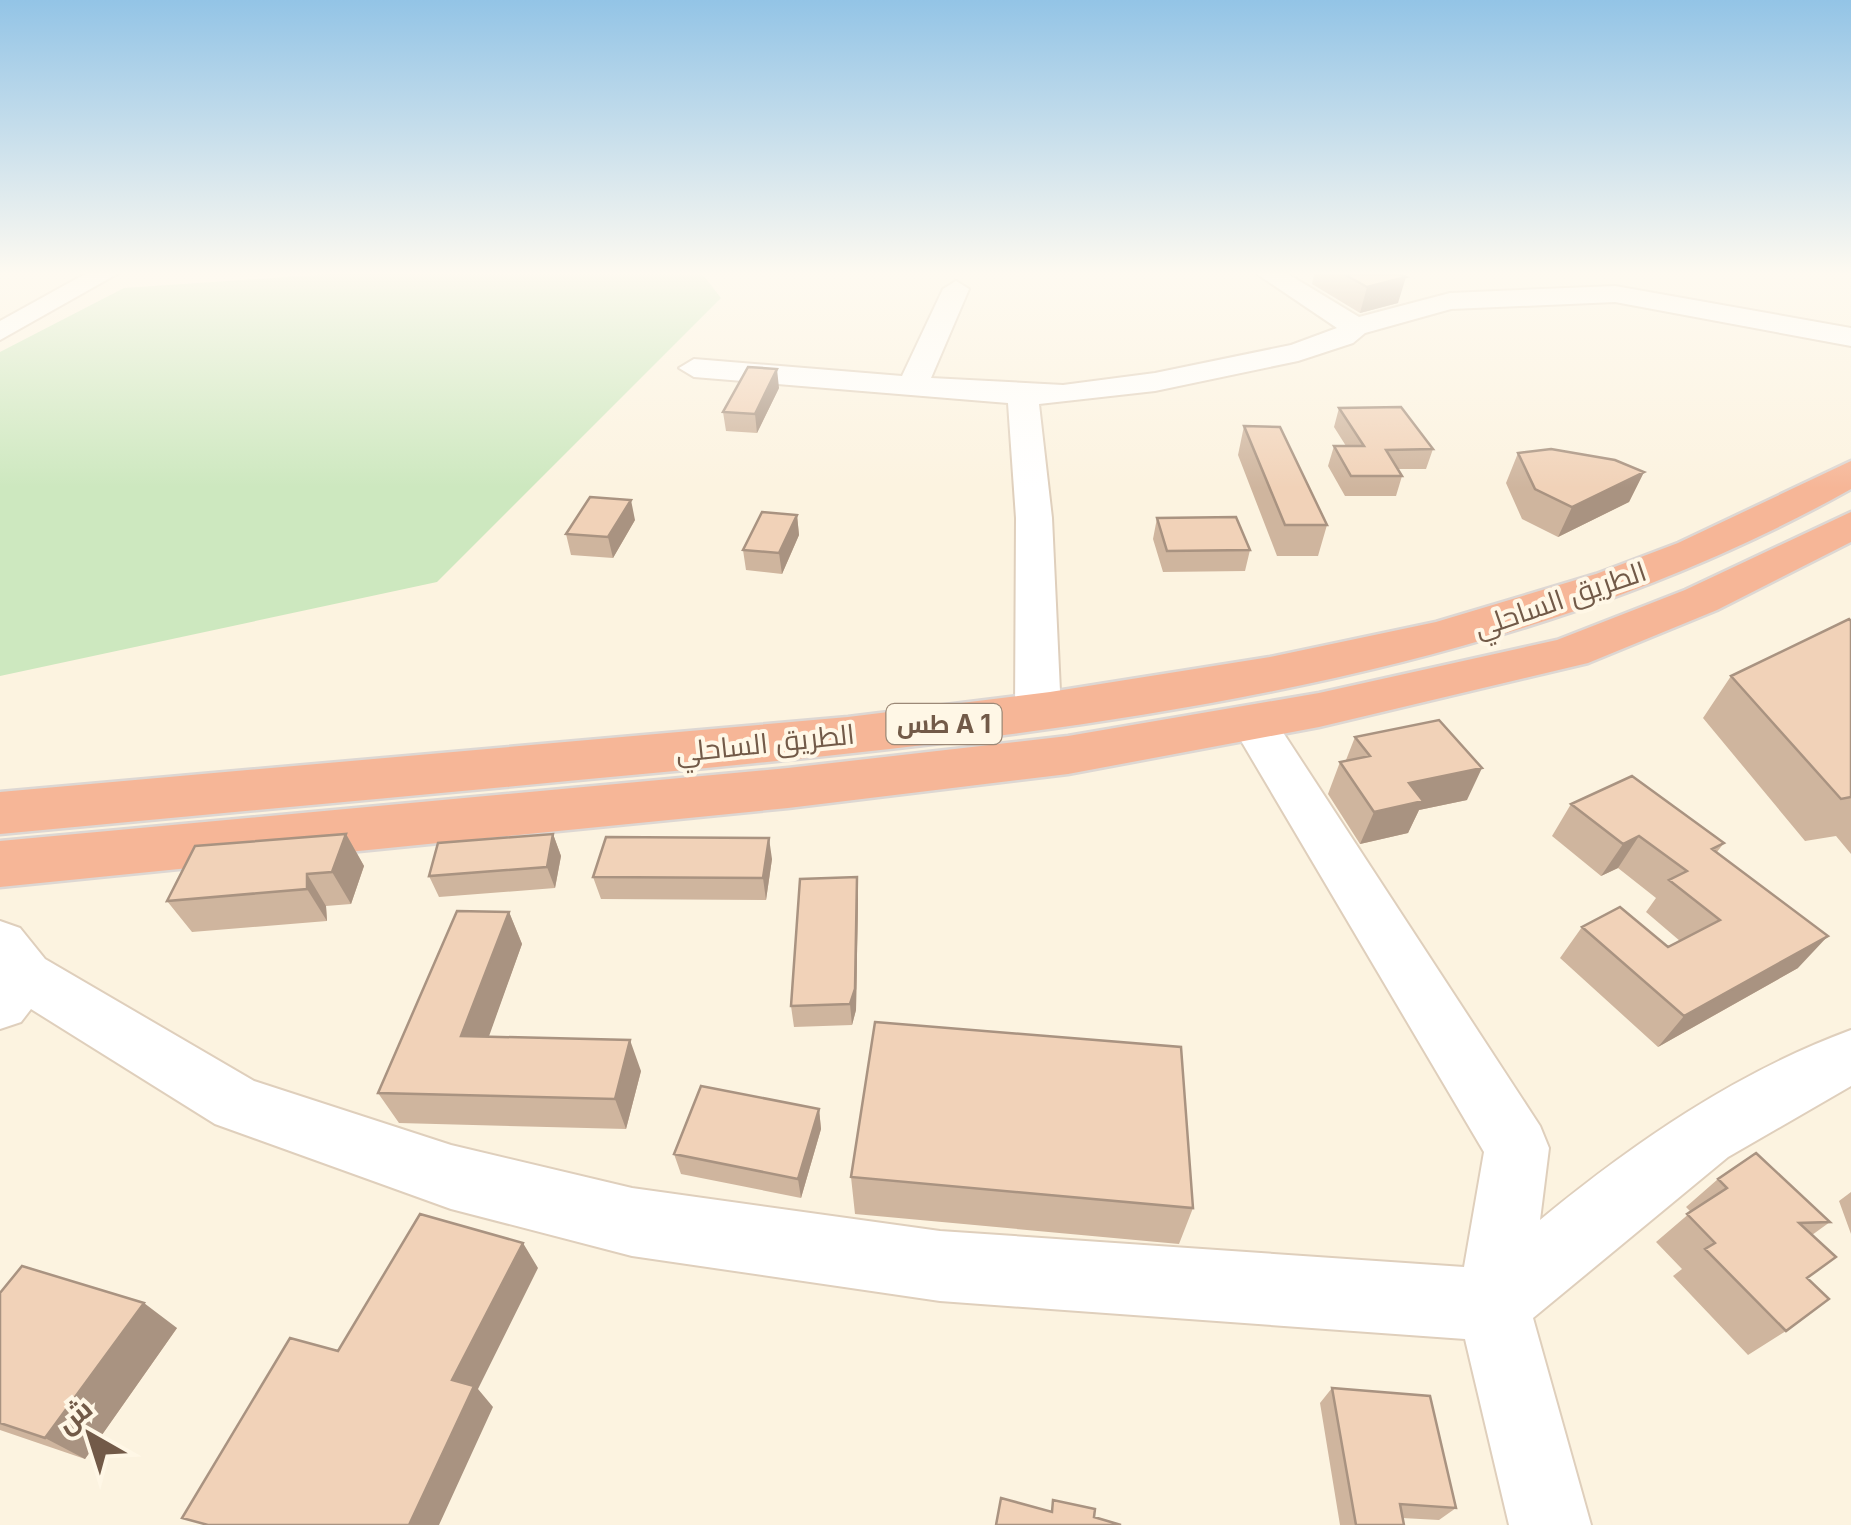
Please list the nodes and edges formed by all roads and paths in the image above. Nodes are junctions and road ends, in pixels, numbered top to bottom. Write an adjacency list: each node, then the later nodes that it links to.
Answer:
1 (931, 345): 4 (street)
2 (1317, 345): 5 (street)
3 (694, 368): 4 (street)
4 (912, 387): 5 (street)
5 (1022, 395): 8 (street)
6 (1851, 473): 8 (highway, الطريق الساحلي / طس A 1)
7 (1851, 525): 9 (highway, الطريق الساحلي / طس A 1)
8 (1038, 713): 10 (highway, الطريق الساحلي / طس A 1)
9 (1252, 722): 11 (highway, الطريق الساحلي / طس A 1); 14 (street)
10 (0, 813)
11 (0, 864)
12 (8, 974): 14 (street)
13 (1851, 1057): 14 (street)
14 (1493, 1304): 15 (street)
15 (1550, 1525)

